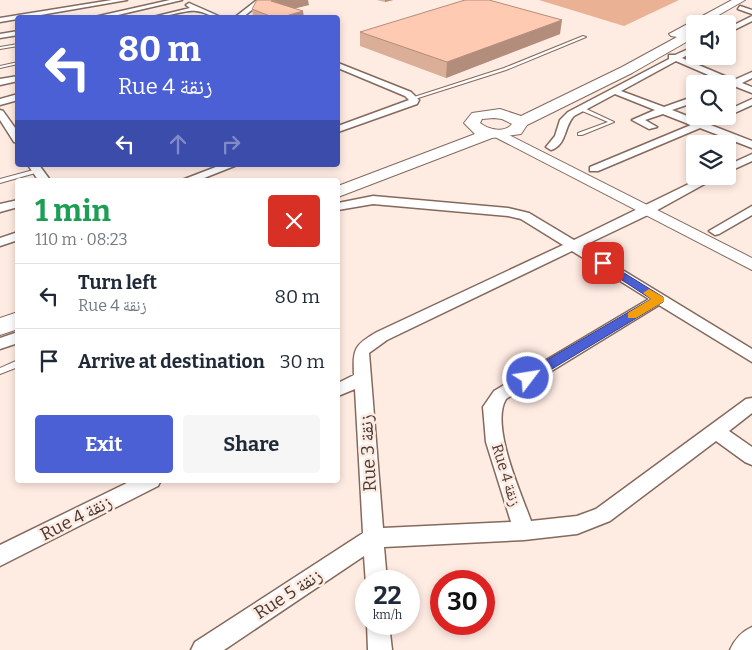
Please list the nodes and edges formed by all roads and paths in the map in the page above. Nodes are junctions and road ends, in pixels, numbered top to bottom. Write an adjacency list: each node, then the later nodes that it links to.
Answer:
1 (124, 0): 8 (street)
2 (179, 0): 6 (street); 9 (street)
3 (261, 0): 12 (street)
4 (752, 2): 5 (main road)
5 (740, 4): 7 (street); 13 (main road); 48 (main road)
6 (197, 8): 10 (street); 11 (street)
7 (752, 12)
8 (42, 15)
9 (107, 15)
10 (166, 15)
11 (213, 15)
12 (240, 15)
13 (724, 15)
14 (15, 18): 16 (street)
15 (752, 18): 17 (street)
16 (0, 20)
17 (736, 27)
18 (15, 33): 19 (street)
19 (0, 36)
20 (584, 37): 40 (lane)
21 (686, 37): 24 (main road)
22 (15, 46): 23 (lane)
23 (0, 48)
24 (659, 52): 26 (street); 54 (main road)
25 (686, 53): 26 (street)
26 (676, 58): 31 (street); 38 (street)
27 (15, 64): 29 (lane)
28 (340, 66): 40 (street)
29 (0, 67)
30 (340, 73): 44 (street)
31 (712, 75)
32 (752, 75): 35 (street)
33 (15, 79): 34 (street)
34 (0, 82)
35 (736, 82)
36 (736, 85): 37 (street)
37 (752, 90)
38 (614, 91): 45 (street); 47 (street)
39 (15, 98): 41 (street)
40 (413, 98): 44 (street)
41 (0, 102)
42 (686, 102): 47 (street)
43 (752, 102): 46 (street)
44 (403, 107): 56 (street)
45 (582, 108): 58 (lane); 61 (street)
46 (736, 109)
47 (666, 110): 50 (street); 55 (street)
48 (498, 114): 51 (main road); 54 (main road)
49 (1, 118): 59 (street)
50 (686, 118)
51 (472, 123): 57 (main road); 68 (main road)
52 (699, 125): 65 (street)
53 (703, 125): 60 (street)
54 (519, 126): 57 (main road); 61 (street)
55 (652, 127)
56 (340, 128)
57 (496, 134): 71 (main road); 74 (street)
58 (580, 134)
59 (15, 136)
60 (752, 145)
61 (552, 147): 65 (street)
62 (752, 157): 63 (street)
63 (736, 165)
64 (226, 167): 67 (street)
65 (594, 170): 74 (street)
66 (38, 172): 69 (lane)
67 (194, 178)
68 (340, 179)
69 (0, 181)
70 (697, 185): 74 (street)
71 (340, 191)
72 (15, 204): 75 (street)
73 (340, 205): 80 (street)
74 (654, 207): 77 (street); 80 (street); 82 (street)
75 (0, 208)
76 (752, 210): 77 (street)
77 (715, 231): 81 (street)
78 (15, 237): 79 (street)
79 (0, 242)
80 (575, 245): 83 (street); 93 (street, Rue 3 زنقة)
81 (752, 250)
82 (752, 265)
83 (659, 299): 90 (street); 99 (street, Rue 4 زنقة)
84 (15, 307): 85 (main road)
85 (0, 313)
86 (15, 321): 87 (main road)
87 (0, 327)
88 (15, 338): 89 (street)
89 (0, 344)
90 (752, 356)
91 (15, 364): 92 (lane)
92 (0, 370)
93 (364, 377): 94 (street); 100 (street, Rue 3 زنقة)
94 (340, 389)
95 (752, 404): 96 (street)
96 (716, 431): 97 (street); 99 (street)
97 (752, 457)
98 (145, 483): 101 (street, Rue 4 زنقة)
99 (524, 532): 100 (street)
100 (373, 538): 102 (street, Rue 3 زنقة); 105 (street, Rue 5 زنقة)
101 (0, 556)
102 (375, 570)
103 (379, 635): 106 (street)
104 (752, 639): 107 (street)
105 (203, 650)
106 (380, 650)
107 (742, 650)

